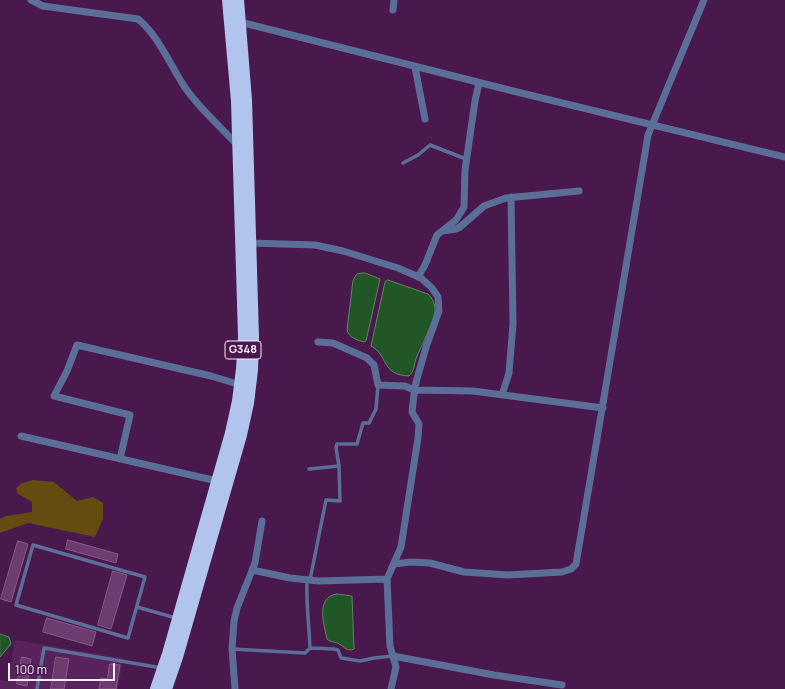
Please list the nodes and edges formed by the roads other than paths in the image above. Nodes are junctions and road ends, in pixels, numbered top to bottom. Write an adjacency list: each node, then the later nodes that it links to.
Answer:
1 (31, 0): 12 (street)
2 (228, 0): 12 (highway, G348)
3 (238, 0): 7 (highway, G348)
4 (394, 0): 6 (street)
5 (704, 0): 11 (street)
6 (393, 10)
7 (240, 22): 8 (street); 19 (highway, G348)
8 (415, 67): 9 (street); 10 (street)
9 (479, 83): 11 (street); 14 (street)
10 (425, 119)
11 (652, 125): 13 (street); 26 (street)
12 (238, 146): 22 (highway, G348)
13 (785, 157)
14 (466, 159): 15 (lane); 18 (street)
15 (403, 163)
16 (579, 192): 17 (street)
17 (511, 197): 18 (street); 25 (street)
18 (441, 232): 20 (street)
19 (250, 243): 20 (street); 46 (highway, G348)
20 (418, 277): 24 (street)
21 (318, 342): 23 (street)
22 (241, 385): 28 (street); 31 (highway, G348)
23 (378, 385): 24 (street); 29 (lane)
24 (414, 390): 25 (street); 33 (street)
25 (502, 395): 26 (street)
26 (603, 408): 33 (street)
27 (21, 436): 28 (street)
28 (120, 459): 31 (street)
29 (339, 466): 30 (lane); 36 (lane)
30 (309, 469)
31 (217, 481): 38 (highway, G348)
32 (262, 521): 34 (street)
33 (394, 564): 35 (street)
34 (252, 570): 36 (street); 40 (street)
35 (387, 579): 36 (street); 41 (street)
36 (309, 580): 39 (lane)
37 (137, 607): 37 (lane); 38 (lane)
38 (178, 619): 42 (highway, G348)
39 (310, 648): 40 (lane); 41 (lane)
40 (232, 650): 47 (street)
41 (393, 656): 43 (street); 48 (street)
42 (163, 668): 44 (lane); 45 (highway, G348)
43 (562, 685)
44 (37, 689)
45 (156, 689)
46 (166, 689)
47 (235, 689)
48 (391, 689)

